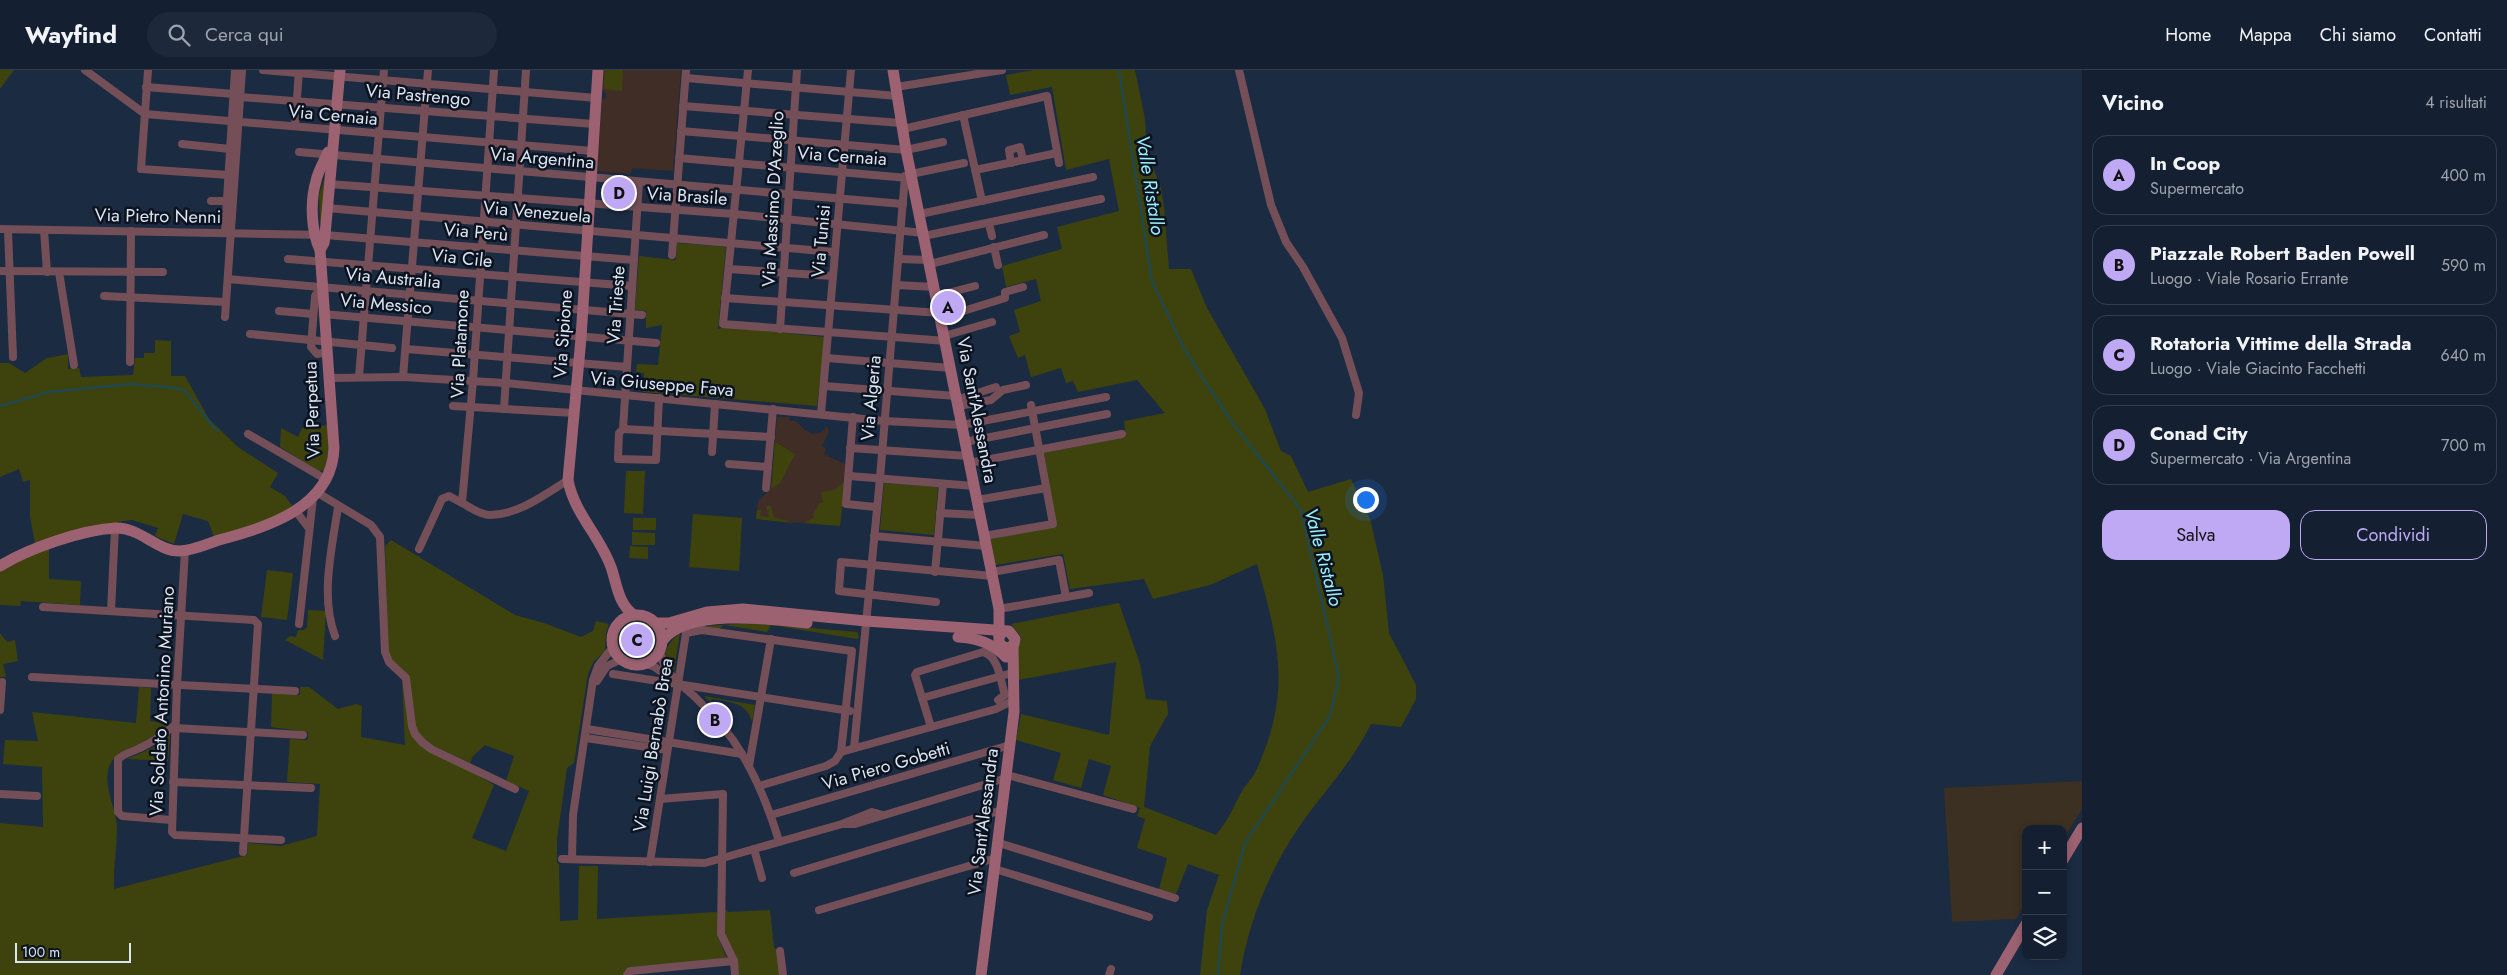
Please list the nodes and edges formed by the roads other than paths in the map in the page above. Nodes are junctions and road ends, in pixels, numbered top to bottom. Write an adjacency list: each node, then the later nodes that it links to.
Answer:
1 (85, 70): 38 (street)
2 (148, 70): 24 (street)
3 (235, 70): 30 (street)
4 (242, 70): 30 (street)
5 (264, 70): 18 (street)
6 (384, 70): 21 (street)
7 (428, 70): 23 (street)
8 (494, 70): 26 (street, Via Platamone)
9 (526, 70): 27 (street)
10 (592, 70): 11 (street)
11 (598, 70): 31 (street, Via Sipione)
12 (748, 70): 22 (street)
13 (797, 70): 25 (street, Via Massimo D'Azeglio)
14 (851, 70): 28 (street, Via Tunisi)
15 (893, 70): 29 (street, Via Sant'Alessandra)
16 (1002, 70): 29 (street)
17 (1239, 70): 228 (street)
18 (299, 72): 19 (street); 32 (street)
19 (339, 73): 21 (street); 33 (street)
20 (686, 74): 22 (street); 34 (street)
21 (383, 82): 23 (street); 35 (street)
22 (747, 83): 25 (street); 37 (street)
23 (427, 85): 26 (street); 36 (street)
24 (146, 87): 30 (street, Via Pastrengo); 38 (street)
25 (795, 89): 28 (street); 39 (street, Via Massimo D'Azeglio)
26 (492, 90): 27 (street); 41 (street, Via Platamone)
27 (524, 92): 31 (street); 42 (street)
28 (849, 92): 29 (street); 43 (street, Via Tunisi)
29 (896, 92): 47 (street, Via Sant'Alessandra)
30 (237, 95): 32 (street, Via Pastrengo); 44 (street)
31 (596, 98): 45 (street, Via Sipione)
32 (296, 100): 33 (street, Via Pastrengo); 46 (street)
33 (336, 104): 35 (street, Via Pastrengo); 50 (street)
34 (683, 106): 37 (street); 48 (street)
35 (381, 107): 36 (street, Via Pastrengo); 49 (street)
36 (425, 110): 41 (street, Via Pastrengo); 52 (street)
37 (743, 110): 39 (street); 51 (street)
38 (145, 114): 44 (street, Via Cernaia); 78 (street)
39 (792, 114): 43 (street); 53 (street, Via Massimo D'Azeglio)
40 (963, 115): 47 (street); 63 (street); 75 (street)
41 (491, 116): 42 (street, Via Pastrengo); 55 (street, Via Platamone)
42 (523, 118): 45 (street, Via Pastrengo); 57 (street)
43 (846, 119): 47 (street); 58 (street, Via Tunisi)
44 (235, 121): 46 (street, Via Cernaia); 59 (street); 115 (street)
45 (594, 124): 60 (street, Via Sipione)
46 (295, 126): 50 (street, Via Cernaia)
47 (902, 126): 61 (street, Via Sant'Alessandra)
48 (681, 131): 51 (street); 65 (street)
49 (379, 134): 50 (street, Via Cernaia); 52 (street, Via Cernaia); 66 (street)
50 (333, 136): 64 (street)
51 (741, 136): 53 (street); 68 (street)
52 (422, 138): 55 (street, Via Cernaia); 71 (street)
53 (792, 141): 58 (street); 73 (street, Via Massimo D'Azeglio)
54 (943, 142): 61 (street)
55 (489, 143): 57 (street, Via Cernaia); 74 (street, Via Platamone)
56 (182, 144): 59 (street)
57 (521, 145): 60 (street, Via Cernaia); 76 (street)
58 (844, 145): 61 (street); 77 (street, Via Tunisi)
59 (230, 149): 78 (street)
60 (593, 150): 79 (street, Via Sipione)
61 (906, 150): 80 (street, Via Sant'Alessandra)
62 (299, 152): 64 (street, Via Argentina)
63 (1057, 153): 67 (street); 72 (street)
64 (329, 156): 66 (street, Via Argentina); 83 (street); 118 (street)
65 (679, 158): 68 (street, Via Cernaia); 84 (street)
66 (376, 160): 71 (street, Via Argentina); 85 (street)
67 (1023, 160): 70 (street); 70 (street)
68 (738, 163): 73 (street, Via Cernaia); 86 (street)
69 (964, 163): 80 (street, Via Cernaia)
70 (1011, 163): 75 (street)
71 (422, 164): 74 (street, Via Argentina); 87 (street)
72 (1059, 164)
73 (790, 167): 77 (street, Via Cernaia); 88 (street, Via Massimo D'Azeglio)
74 (488, 169): 76 (street, Via Argentina); 89 (street, Via Platamone)
75 (975, 170): 95 (street)
76 (519, 172): 79 (street, Via Argentina); 91 (street)
77 (841, 172): 80 (street, Via Cernaia); 90 (street, Via Tunisi)
78 (228, 175): 94 (street)
79 (591, 177): 82 (street, Via Argentina); 96 (street, Via Sipione)
80 (910, 177): 97 (street, Via Algeria); 103 (street, Via Sant'Alessandra)
81 (1093, 178): 95 (street)
82 (639, 182): 84 (street, Via Argentina); 99 (street, Via Trieste)
83 (329, 184): 85 (street, Via Brasile); 98 (street)
84 (677, 184): 86 (street, Via Argentina); 101 (street)
85 (375, 187): 87 (street, Via Brasile); 100 (street)
86 (736, 188): 88 (street, Via Argentina); 102 (street)
87 (418, 189): 89 (street, Via Brasile); 104 (street)
88 (790, 194): 90 (street, Via Argentina); 105 (street, Via Massimo D'Azeglio)
89 (486, 196): 91 (street, Via Brasile); 106 (street, Via Platamone)
90 (839, 198): 97 (street, Via Argentina); 108 (street, Via Tunisi)
91 (518, 199): 96 (street, Via Brasile); 109 (street)
92 (1101, 199): 107 (street, Via Brasile)
93 (211, 200): 94 (street)
94 (227, 201): 115 (street)
95 (982, 201): 103 (street)
96 (588, 204): 99 (street, Via Brasile); 114 (street, Via Sipione)
97 (903, 204): 112 (street, Via Algeria)
98 (327, 208): 100 (street, Via Venezuela); 118 (street)
99 (637, 208): 101 (street, Via Brasile); 119 (street, Via Trieste)
100 (373, 212): 104 (street, Via Venezuela); 122 (street)
101 (675, 212): 102 (street, Via Brasile); 121 (street)
102 (734, 214): 105 (street, Via Brasile); 124 (street)
103 (920, 214): 116 (street, Via Sant'Alessandra)
104 (416, 215): 106 (street, Via Venezuela); 123 (street)
105 (789, 220): 108 (street, Via Brasile); 127 (street, Via Massimo D'Azeglio)
106 (483, 222): 109 (street, Via Venezuela); 126 (street, Via Platamone)
107 (989, 224): 116 (street, Via Brasile); 120 (street)
108 (837, 225): 112 (street, Via Brasile); 129 (street, Via Tunisi)
109 (516, 226): 114 (street, Via Venezuela); 128 (street)
110 (4, 230): 111 (street, Via Pietro Nenni); 142 (street)
111 (44, 230): 113 (street, Via Pietro Nenni); 143 (street)
112 (901, 230): 116 (street, Via Brasile); 134 (street, Via Algeria)
113 (131, 231): 115 (street, Via Pietro Nenni); 145 (street)
114 (586, 231): 119 (street, Via Venezuela); 132 (street, Via Sipione)
115 (228, 232): 118 (street, Via Pietro Nenni); 151 (street)
116 (924, 234): 136 (street, Via Sant'Alessandra)
117 (1044, 234): 125 (street)
118 (320, 235): 122 (street, Via Perù); 130 (street, Via Perpetua)
119 (635, 235): 121 (street, Via Venezuela); 135 (street, Via Trieste)
120 (992, 236)
121 (673, 238): 124 (street, Via Venezuela); 131 (street)
122 (370, 239): 123 (street, Via Perù); 137 (street)
123 (414, 242): 126 (street, Via Perù); 139 (street)
124 (731, 243): 127 (street, Via Venezuela); 140 (street)
125 (994, 247): 136 (street); 138 (street)
126 (481, 248): 128 (street, Via Perù); 148 (street, Via Platamone)
127 (786, 248): 129 (street, Via Venezuela); 147 (street, Via Massimo D'Azeglio)
128 (514, 251): 132 (street, Via Perù); 150 (street)
129 (834, 252): 149 (street, Via Tunisi)
130 (320, 255): 133 (street, Via Cile); 137 (street, Via Cile); 156 (street, Via Perpetua)
131 (672, 255)
132 (586, 256): 135 (street, Via Perù); 152 (street, Via Sipione)
133 (288, 259)
134 (898, 259): 136 (street); 153 (street, Via Algeria)
135 (634, 260): 154 (street, Via Trieste)
136 (930, 262): 159 (street, Via Sant'Alessandra)
137 (368, 264): 139 (street, Via Cile); 158 (street)
138 (998, 265)
139 (412, 268): 148 (street, Via Cile); 160 (street)
140 (729, 269): 147 (street); 163 (street)
141 (0, 271): 142 (street)
142 (9, 271): 143 (street); 197 (street)
143 (47, 272): 144 (street)
144 (59, 272): 145 (street); 202 (street)
145 (131, 272): 146 (street); 162 (street)
146 (163, 272)
147 (785, 273): 149 (street); 166 (street, Via Massimo D'Azeglio)
148 (479, 275): 150 (street, Via Cile); 164 (street, Via Platamone)
149 (832, 276): 168 (street, Via Tunisi)
150 (513, 278): 152 (street, Via Cile); 167 (street)
151 (228, 279): 156 (street, Via Australia); 165 (street)
152 (584, 284): 154 (street, Via Cile); 171 (street, Via Sipione)
153 (896, 285): 159 (street); 169 (street, Via Algeria)
154 (632, 286): 173 (street, Via Trieste)
155 (975, 286): 159 (street)
156 (321, 287): 158 (street, Via Australia); 172 (street, Via Perpetua)
157 (1023, 287): 175 (street)
158 (366, 290): 160 (street, Via Australia); 177 (street)
159 (935, 292): 175 (street, Via Sant'Alessandra)
160 (409, 294): 164 (street, Via Australia); 178 (street)
161 (104, 296): 162 (street)
162 (131, 297): 165 (street); 199 (street)
163 (725, 298): 166 (street); 181 (street)
164 (477, 300): 167 (street, Via Australia); 180 (street, Via Platamone)
165 (226, 302): 176 (street)
166 (782, 302): 168 (street); 181 (street, Via Massimo D'Azeglio)
167 (510, 303): 171 (street, Via Australia); 182 (street)
168 (831, 305): 169 (street); 183 (street, Via Tunisi)
169 (895, 310): 175 (street); 185 (street, Via Algeria)
170 (279, 311): 172 (street, Via Messico)
171 (582, 311): 173 (street, Via Australia); 186 (street, Via Sipione)
172 (318, 314): 177 (street, Via Messico); 187 (street); 192 (street, Via Perpetua)
173 (630, 314): 174 (street, Via Australia); 189 (street, Via Trieste)
174 (642, 315)
175 (940, 315): 188 (street, Via Sant'Alessandra)
176 (225, 317)
177 (363, 318): 178 (street, Via Messico); 191 (street)
178 (407, 321): 180 (street, Via Messico); 194 (street)
179 (992, 322): 188 (street)
180 (476, 328): 182 (street, Via Messico); 195 (street, Via Platamone)
181 (780, 329): 183 (street)
182 (509, 330): 186 (street, Via Messico); 196 (street)
183 (829, 332): 185 (street); 198 (street, Via Tunisi)
184 (250, 334): 187 (street)
185 (892, 337): 188 (street); 201 (street, Via Algeria)
186 (581, 338): 189 (street, Via Messico); 200 (street, Via Sipione)
187 (311, 339): 192 (street); 192 (street)
188 (945, 339): 204 (street, Via Sant'Alessandra)
189 (629, 341): 190 (street, Via Messico); 203 (street, Via Trieste)
190 (656, 343)
191 (361, 344): 192 (street); 193 (street); 205 (street)
192 (327, 346): 207 (street, Via Perpetua)
193 (392, 348)
194 (406, 349): 195 (street); 206 (street)
195 (474, 354): 196 (street); 208 (street, Via Platamone)
196 (508, 356): 200 (street); 209 (street)
197 (13, 357)
198 (827, 358): 201 (street); 211 (street, Via Tunisi)
199 (130, 362)
200 (578, 363): 203 (street); 214 (street, Via Sipione)
201 (890, 363): 204 (street); 213 (street, Via Algeria)
202 (74, 365)
203 (627, 367): 215 (street, Via Trieste)
204 (951, 368): 218 (street, Via Sant'Alessandra)
205 (359, 377): 206 (street, Via Giuseppe Fava); 207 (street, Via Giuseppe Fava)
206 (403, 377): 208 (street, Via Giuseppe Fava)
207 (330, 378): 249 (street, Via Perpetua)
208 (473, 381): 209 (street, Via Giuseppe Fava); 221 (street, Via Platamone)
209 (505, 384): 214 (street, Via Giuseppe Fava); 222 (street)
210 (1026, 384): 218 (street)
211 (824, 386): 213 (street); 226 (street, Via Tunisi)
212 (996, 387): 218 (street)
213 (887, 390): 218 (street); 230 (street, Via Algeria)
214 (576, 391): 215 (street, Via Giuseppe Fava); 225 (street, Via Sipione)
215 (625, 395): 216 (street, Via Giuseppe Fava); 233 (street, Via Trieste)
216 (659, 398): 219 (street, Via Giuseppe Fava); 234 (street)
217 (1106, 398): 224 (street, Via Giuseppe Fava)
218 (957, 401): 231 (street, Via Sant'Alessandra)
219 (715, 404): 223 (street, Via Giuseppe Fava); 236 (street)
220 (453, 406): 221 (street)
221 (471, 407): 222 (street); 257 (street, Via Platamone)
222 (504, 409): 225 (street)
223 (773, 409): 226 (street, Via Giuseppe Fava); 238 (street)
224 (1032, 409): 231 (street, Via Giuseppe Fava); 232 (street)
225 (574, 414): 250 (street, Via Sipione)
226 (821, 414): 229 (street, Via Giuseppe Fava)
227 (1106, 414): 232 (street)
228 (1356, 415)
229 (853, 417): 230 (street, Via Giuseppe Fava); 240 (street)
230 (884, 421): 231 (street, Via Giuseppe Fava); 241 (street, Via Algeria)
231 (962, 426): 239 (street, Via Sant'Alessandra)
232 (1035, 427): 239 (street); 242 (street)
233 (623, 429): 234 (street); 234 (street, Via Trieste)
234 (657, 430): 236 (street)
235 (248, 434): 249 (street)
236 (713, 434): 238 (street); 243 (street)
237 (1122, 434): 242 (street)
238 (771, 437): 246 (street)
239 (965, 442): 244 (street, Via Sant'Alessandra)
240 (850, 448): 241 (street); 247 (street)
241 (882, 450): 244 (street); 248 (street, Via Algeria)
242 (1040, 450): 244 (street); 254 (street)
243 (712, 452)
244 (969, 460): 252 (street, Via Sant'Alessandra)
245 (729, 464): 246 (street)
246 (768, 467): 253 (street)
247 (848, 476): 248 (street); 259 (street)
248 (880, 478): 251 (street); 259 (street, Via Algeria)
249 (327, 480): 255 (street, Via Perpetua)
250 (568, 480): 257 (street); 274 (street, Via Sipione)
251 (943, 484): 252 (street); 261 (street)
252 (974, 486): 256 (street, Via Sant'Alessandra)
253 (766, 488)
254 (1046, 488): 256 (street); 266 (street)
255 (315, 496): 258 (street); 260 (street, Via Perpetua); 263 (street)
256 (977, 500): 262 (street, Via Sant'Alessandra)
257 (462, 503): 268 (street)
258 (338, 507): 288 (street); 332 (street)
259 (876, 507): 265 (street, Via Algeria)
260 (295, 510): 263 (street); 269 (street, Via Perpetua)
261 (940, 513): 262 (street); 267 (street)
262 (980, 515): 266 (street, Via Sant'Alessandra)
263 (308, 527): 284 (street)
264 (115, 528): 269 (street, Via Perpetua); 271 (street, Via Perpetua); 280 (street)
265 (874, 536): 267 (street); 270 (street, Via Algeria)
266 (985, 541): 267 (street); 273 (street, Via Sant'Alessandra)
267 (937, 542): 272 (street)
268 (419, 549)
269 (185, 550): 282 (street, Via Soldato Antonino Muriano)
270 (872, 565): 272 (street); 276 (street, Via Algeria); 276 (street)
271 (0, 566)
272 (935, 572): 273 (street)
273 (992, 574): 277 (street); 287 (street, Via Sant'Alessandra)
274 (617, 589): 281 (street); 285 (street)
275 (1089, 593): 277 (street)
276 (868, 594): 278 (street); 286 (street, Via Algeria)
277 (1066, 597): 287 (street)
278 (936, 602)
279 (43, 608): 280 (street)
280 (111, 612): 282 (street)
281 (634, 614): 283 (street); 285 (street)
282 (181, 616): 302 (street, Via Soldato Antonino Muriano); 303 (street)
283 (656, 623): 286 (street); 291 (street)
284 (299, 624)
285 (617, 624): 292 (street)
286 (865, 625): 287 (street); 289 (street); 291 (street); 313 (street, Via Algeria)
287 (1000, 631): 289 (street); 293 (street, Via Sant'Alessandra); 296 (street)
288 (335, 636)
289 (972, 638): 293 (street)
290 (772, 639): 301 (street, Via Luigi Bernabò Brea); 306 (street); 312 (street)
291 (662, 645): 295 (street); 301 (street)
292 (613, 647): 294 (street); 305 (street)
293 (1006, 656): 296 (street, Via Sant'Alessandra)
294 (622, 659): 295 (street); 305 (street)
295 (644, 664): 301 (street)
296 (1012, 673): 298 (street); 309 (street, Via Sant'Alessandra)
297 (613, 674): 301 (street)
298 (999, 676): 307 (street); 307 (street); 308 (street)
299 (32, 677): 302 (street)
300 (2, 682): 311 (street)
301 (676, 682): 306 (street); 322 (street, Via Luigi Bernabò Brea); 325 (street)
302 (177, 684): 303 (street); 315 (street, Via Soldato Antonino Muriano)
303 (254, 688): 304 (street); 318 (street)
304 (294, 690)
305 (593, 692): 317 (street)
306 (761, 697): 312 (street); 326 (street)
307 (922, 698): 316 (street)
308 (998, 700)
309 (1014, 700): 310 (street); 314 (street, Via Sant'Alessandra)
310 (996, 709): 314 (street); 316 (street)
311 (0, 710)
312 (846, 711): 313 (street); 324 (street)
313 (857, 712): 323 (street, Via Algeria)
314 (1014, 712): 321 (street, Via Sant'Alessandra)
315 (175, 726): 318 (street); 328 (street, Via Soldato Antonino Muriano); 339 (street)
316 (931, 727): 323 (street)
317 (587, 729): 320 (street); 322 (street)
318 (251, 732): 319 (street); 329 (street)
319 (302, 735)
320 (586, 738): 322 (street); 349 (street)
321 (1010, 745): 327 (street, Via Sant'Alessandra); 338 (street, Via Piero Gobetti)
322 (668, 746): 325 (street); 335 (street, Via Luigi Bernabò Brea)
323 (854, 748): 324 (street)
324 (841, 752): 330 (street)
325 (742, 754): 326 (street)
326 (750, 766): 330 (street)
327 (1007, 776): 336 (street); 337 (street, Via Sant'Alessandra); 343 (street)
328 (173, 782): 329 (street); 339 (street, Via Soldato Antonino Muriano)
329 (247, 785): 331 (street); 341 (street)
330 (760, 786): 338 (street)
331 (311, 788)
332 (515, 789)
333 (0, 794): 334 (street)
334 (37, 796)
335 (660, 799): 350 (street); 351 (street, Via Luigi Bernabò Brea)
336 (1133, 809)
337 (1002, 810): 344 (street, Via Sant'Alessandra); 353 (street)
338 (771, 815): 343 (street)
339 (171, 820): 341 (street, Via Soldato Antonino Muriano)
340 (2082, 828): 347 (street)
341 (245, 839): 342 (street, Via Soldato Antonino Muriano); 346 (street)
342 (282, 840)
343 (779, 841): 345 (street)
344 (999, 843): 352 (street, Via Sant'Alessandra); 355 (street)
345 (754, 849): 350 (street); 354 (street)
346 (243, 852)
347 (2067, 853)
348 (562, 859): 349 (street)
349 (572, 859): 351 (street)
350 (722, 859): 351 (street); 360 (street)
351 (650, 862)
352 (996, 864): 356 (street); 357 (street); 364 (street, Via Sant'Alessandra)
353 (794, 872)
354 (762, 878)
355 (1175, 898)
356 (819, 910)
357 (1149, 917)
358 (2022, 931): 365 (street)
359 (780, 951): 363 (street)
360 (734, 960): 361 (street); 362 (street)
361 (627, 975)
362 (735, 975)
363 (783, 975)
364 (981, 975)
365 (1996, 975)

